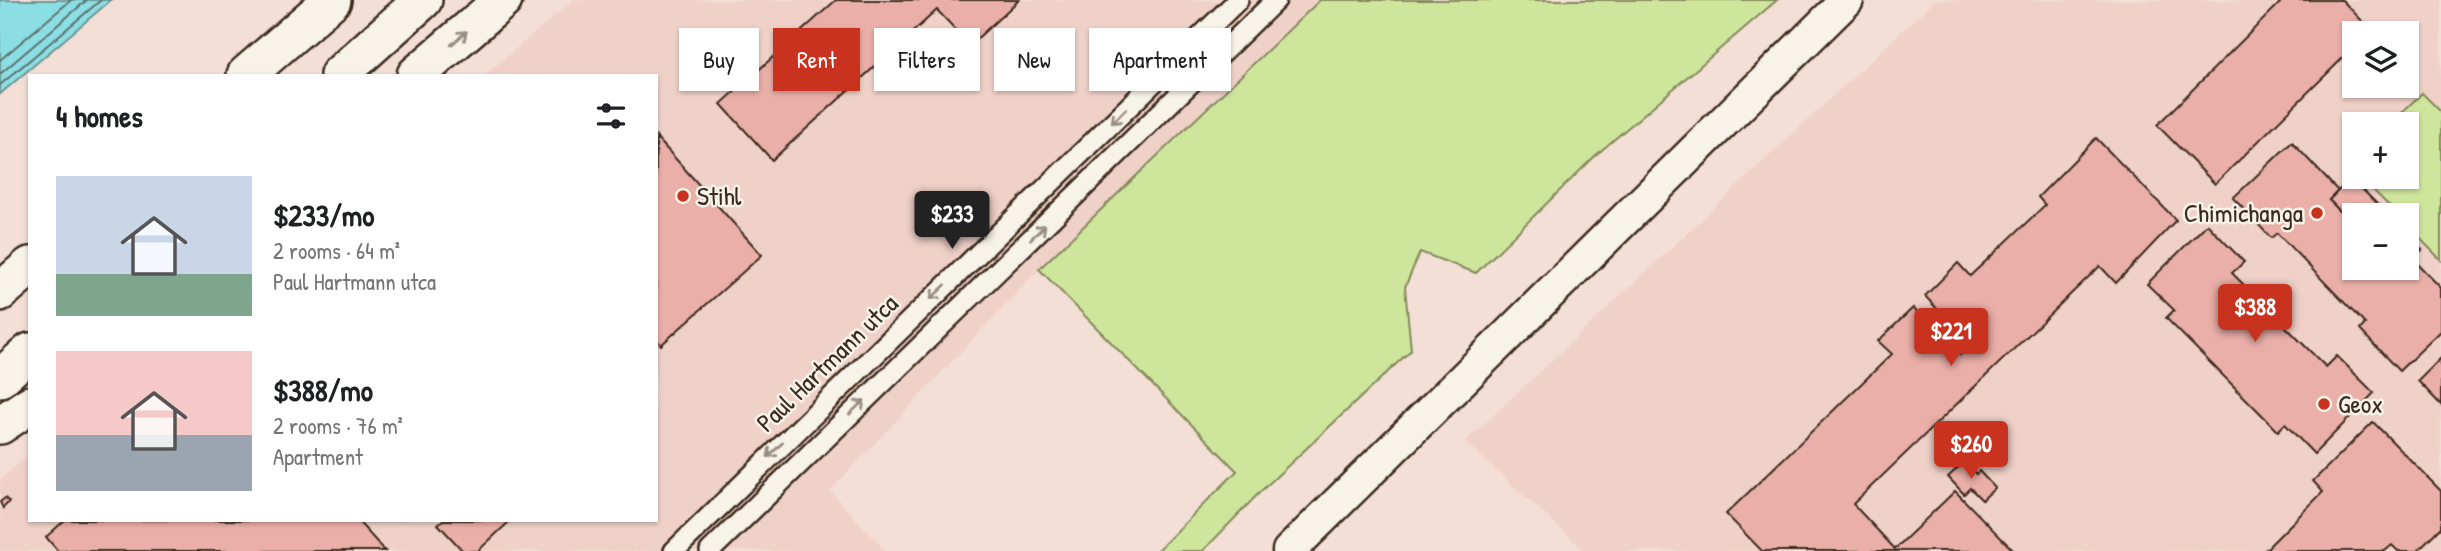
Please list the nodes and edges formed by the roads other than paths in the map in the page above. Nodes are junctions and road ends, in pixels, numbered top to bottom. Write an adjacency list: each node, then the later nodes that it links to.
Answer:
1 (309, 0): 8 (highway)
2 (332, 0): 9 (highway)
3 (423, 0): 10 (highway)
4 (503, 0): 11 (highway, one-way to 4)
5 (1238, 0): 18 (street, Paul Hartmann utca, one-way to 18)
6 (1276, 0): 19 (street, Paul Hartmann utca, one-way to 6)
7 (1847, 0): 20 (main road)
8 (239, 74)
9 (247, 74)
10 (340, 74)
11 (417, 74)
12 (28, 268): 13 (highway)
13 (0, 292)
14 (28, 354): 15 (highway)
15 (0, 378)
16 (28, 406): 17 (highway)
17 (0, 425)
18 (674, 551)
19 (710, 551)
20 (1289, 551)

